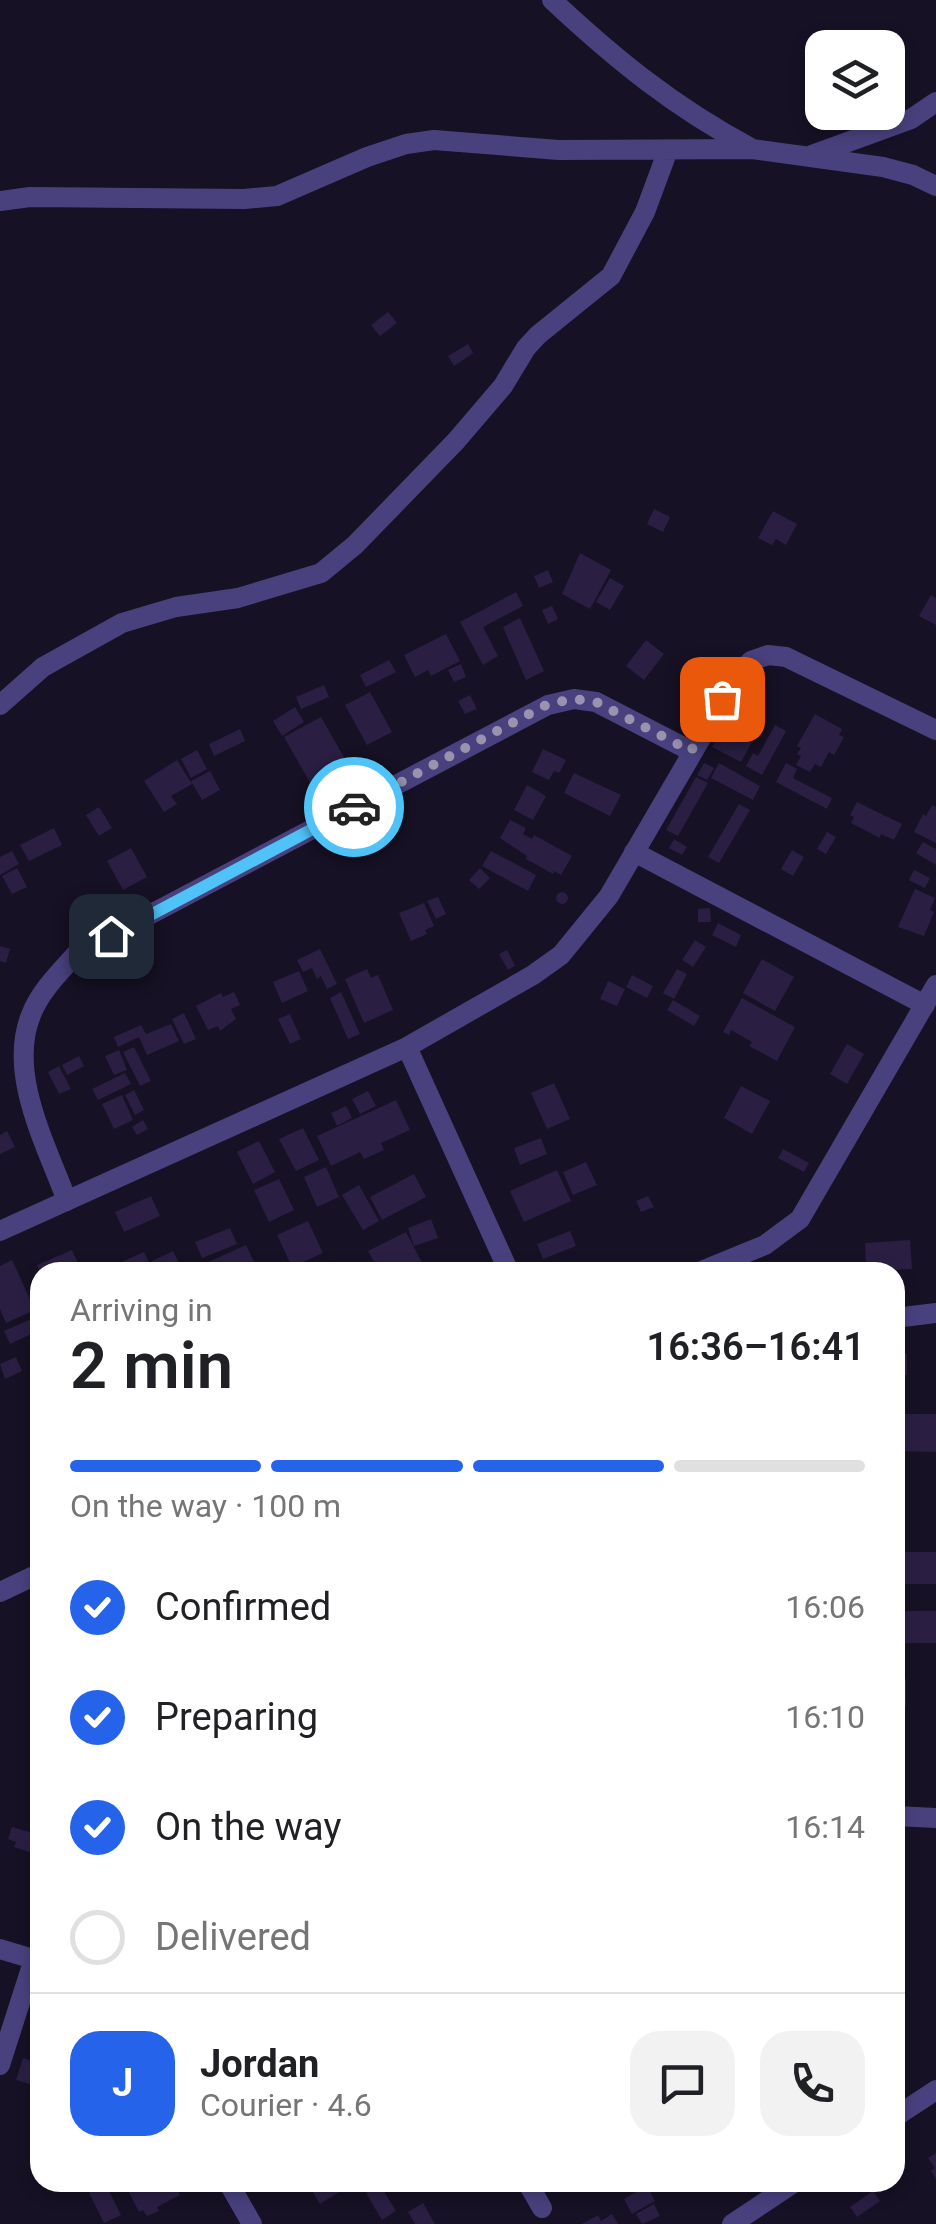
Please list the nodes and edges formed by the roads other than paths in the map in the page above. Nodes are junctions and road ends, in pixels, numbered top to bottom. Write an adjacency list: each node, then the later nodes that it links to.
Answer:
1 (552, 0): 3 (street)
2 (936, 102): 5 (street)
3 (752, 149): 4 (street); 5 (street)
4 (668, 150): 7 (street); 8 (street)
5 (810, 155): 6 (street)
6 (936, 186)
7 (0, 201)
8 (0, 705)
9 (936, 730): 10 (street)
10 (691, 751): 11 (street); 15 (street)
11 (634, 852): 13 (street); 14 (street)
12 (936, 984): 13 (street)
13 (925, 1005): 18 (street)
14 (407, 1047): 15 (street); 17 (street)
15 (67, 1201): 16 (street)
16 (0, 1231)
17 (504, 1262)
18 (723, 1262)
19 (936, 1313): 20 (street)
20 (905, 1317)
21 (30, 1578): 22 (street)
22 (0, 1592)
23 (905, 1816): 24 (street)
24 (936, 1818)
25 (0, 1949): 26 (street)
26 (30, 1958)
27 (30, 1980): 28 (street)
28 (0, 2066)
29 (936, 2090): 30 (street)
30 (905, 2110)
31 (234, 2192): 35 (street)
32 (533, 2192): 34 (street)
33 (780, 2192): 36 (street)
34 (542, 2208)
35 (252, 2224)
36 (732, 2224)

